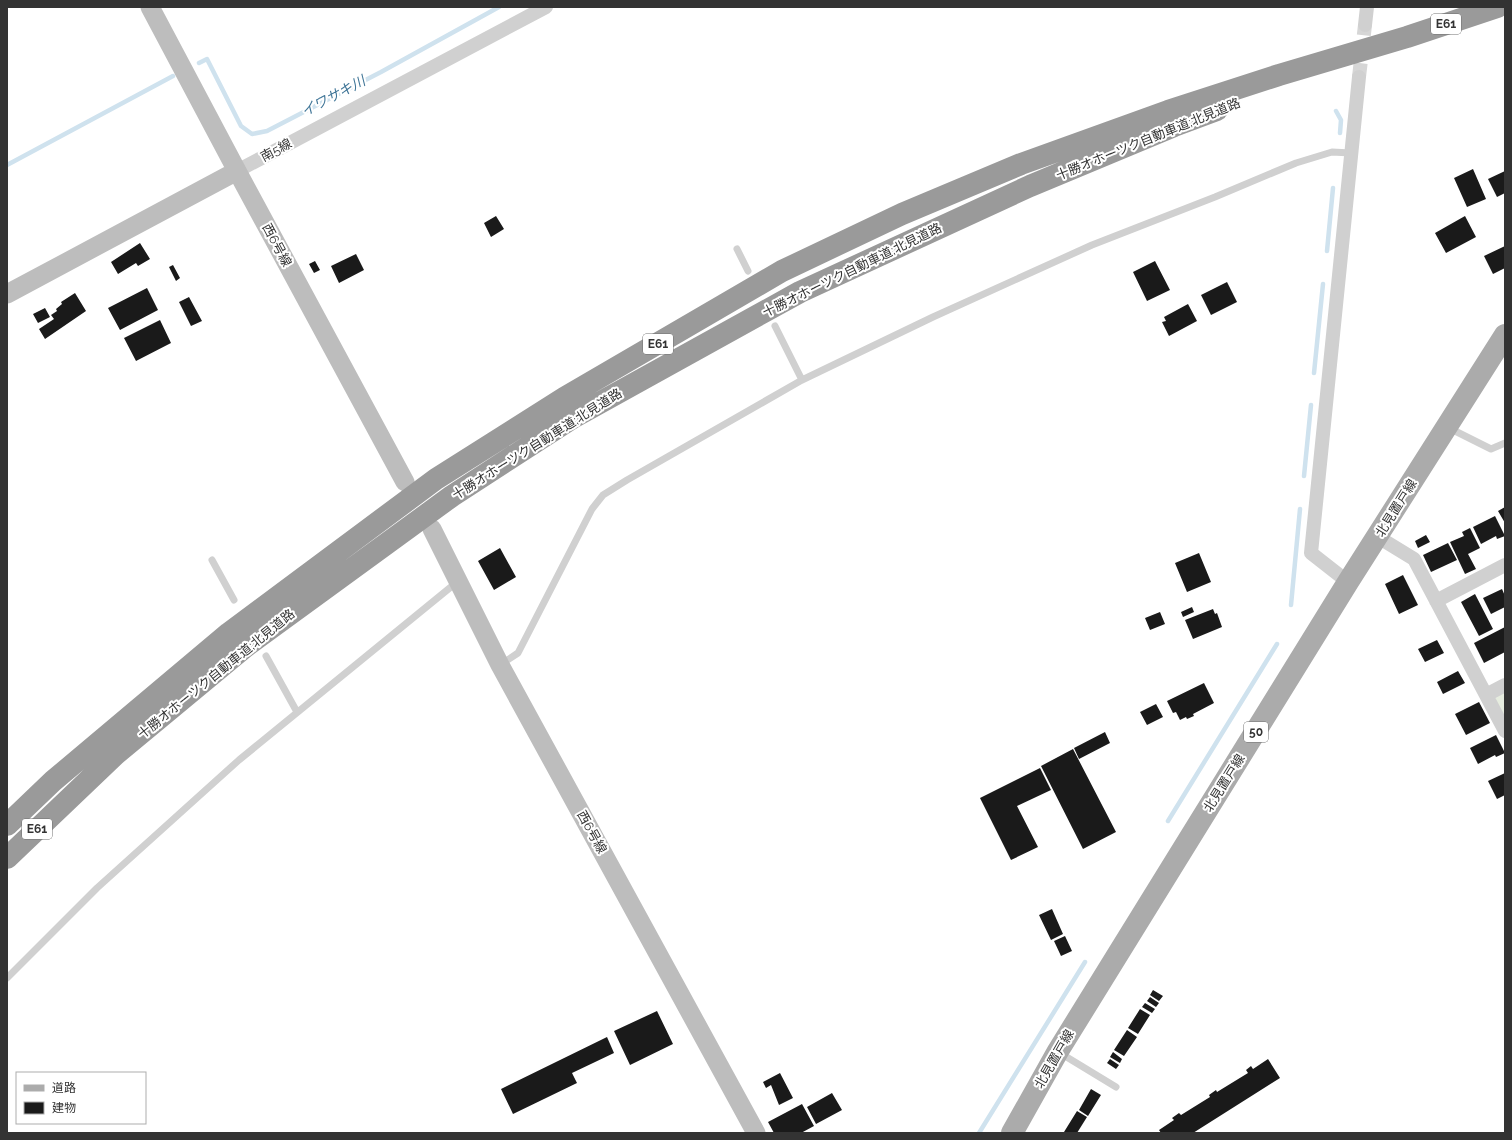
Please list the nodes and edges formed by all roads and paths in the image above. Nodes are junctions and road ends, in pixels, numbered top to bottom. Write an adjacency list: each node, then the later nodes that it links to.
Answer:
1 (150, 7): 9 (street, 西6号線)
2 (546, 7): 9 (street, 南5線)
3 (1367, 7): 5 (street)
4 (1492, 9): 6 (highway, 十勝オホーツク自動車道;北見道路 / E61)
5 (1365, 25)
6 (1406, 37): 33 (highway, 十勝オホーツク自動車道;北見道路 / E61); 34 (highway, 十勝オホーツク自動車道;北見道路 / E61)
7 (1359, 77): 8 (street)
8 (1351, 152): 15 (lane); 24 (street)
9 (237, 171): 12 (street, 南5線); 18 (street, 西6号線)
10 (737, 249): 11 (lane)
11 (748, 271)
12 (7, 294)
13 (775, 326): 15 (lane)
14 (1505, 335): 16 (main road, 北見置戸線 / 50)
15 (802, 380): 28 (lane)
16 (1447, 427): 17 (lane); 20 (main road, 北見置戸線 / 50)
17 (1505, 443)
18 (405, 482)
19 (432, 529): 23 (street, 西6号線)
20 (1378, 537): 24 (main road, 北見置戸線 / 50); 26 (street)
21 (212, 560): 25 (lane)
22 (1505, 565): 26 (street)
23 (458, 581): 28 (street, 西6号線); 31 (lane)
24 (1348, 582): 38 (main road, 北見置戸線 / 50)
25 (234, 600)
26 (1436, 601): 30 (street)
27 (266, 656): 31 (lane)
28 (500, 665): 40 (street, 西6号線)
29 (1505, 685): 30 (street)
30 (1486, 695): 32 (street)
31 (297, 712): 37 (lane)
32 (1505, 731)
33 (68, 801): 35 (highway, 十勝オホーツク自動車道;北見道路 / E61); 36 (highway)
34 (7, 826)
35 (7, 858)
36 (7, 869)
37 (7, 978)
38 (1058, 1051): 39 (lane); 41 (main road, 北見置戸線 / 50)
39 (1116, 1087)
40 (756, 1133)
41 (1012, 1133)

